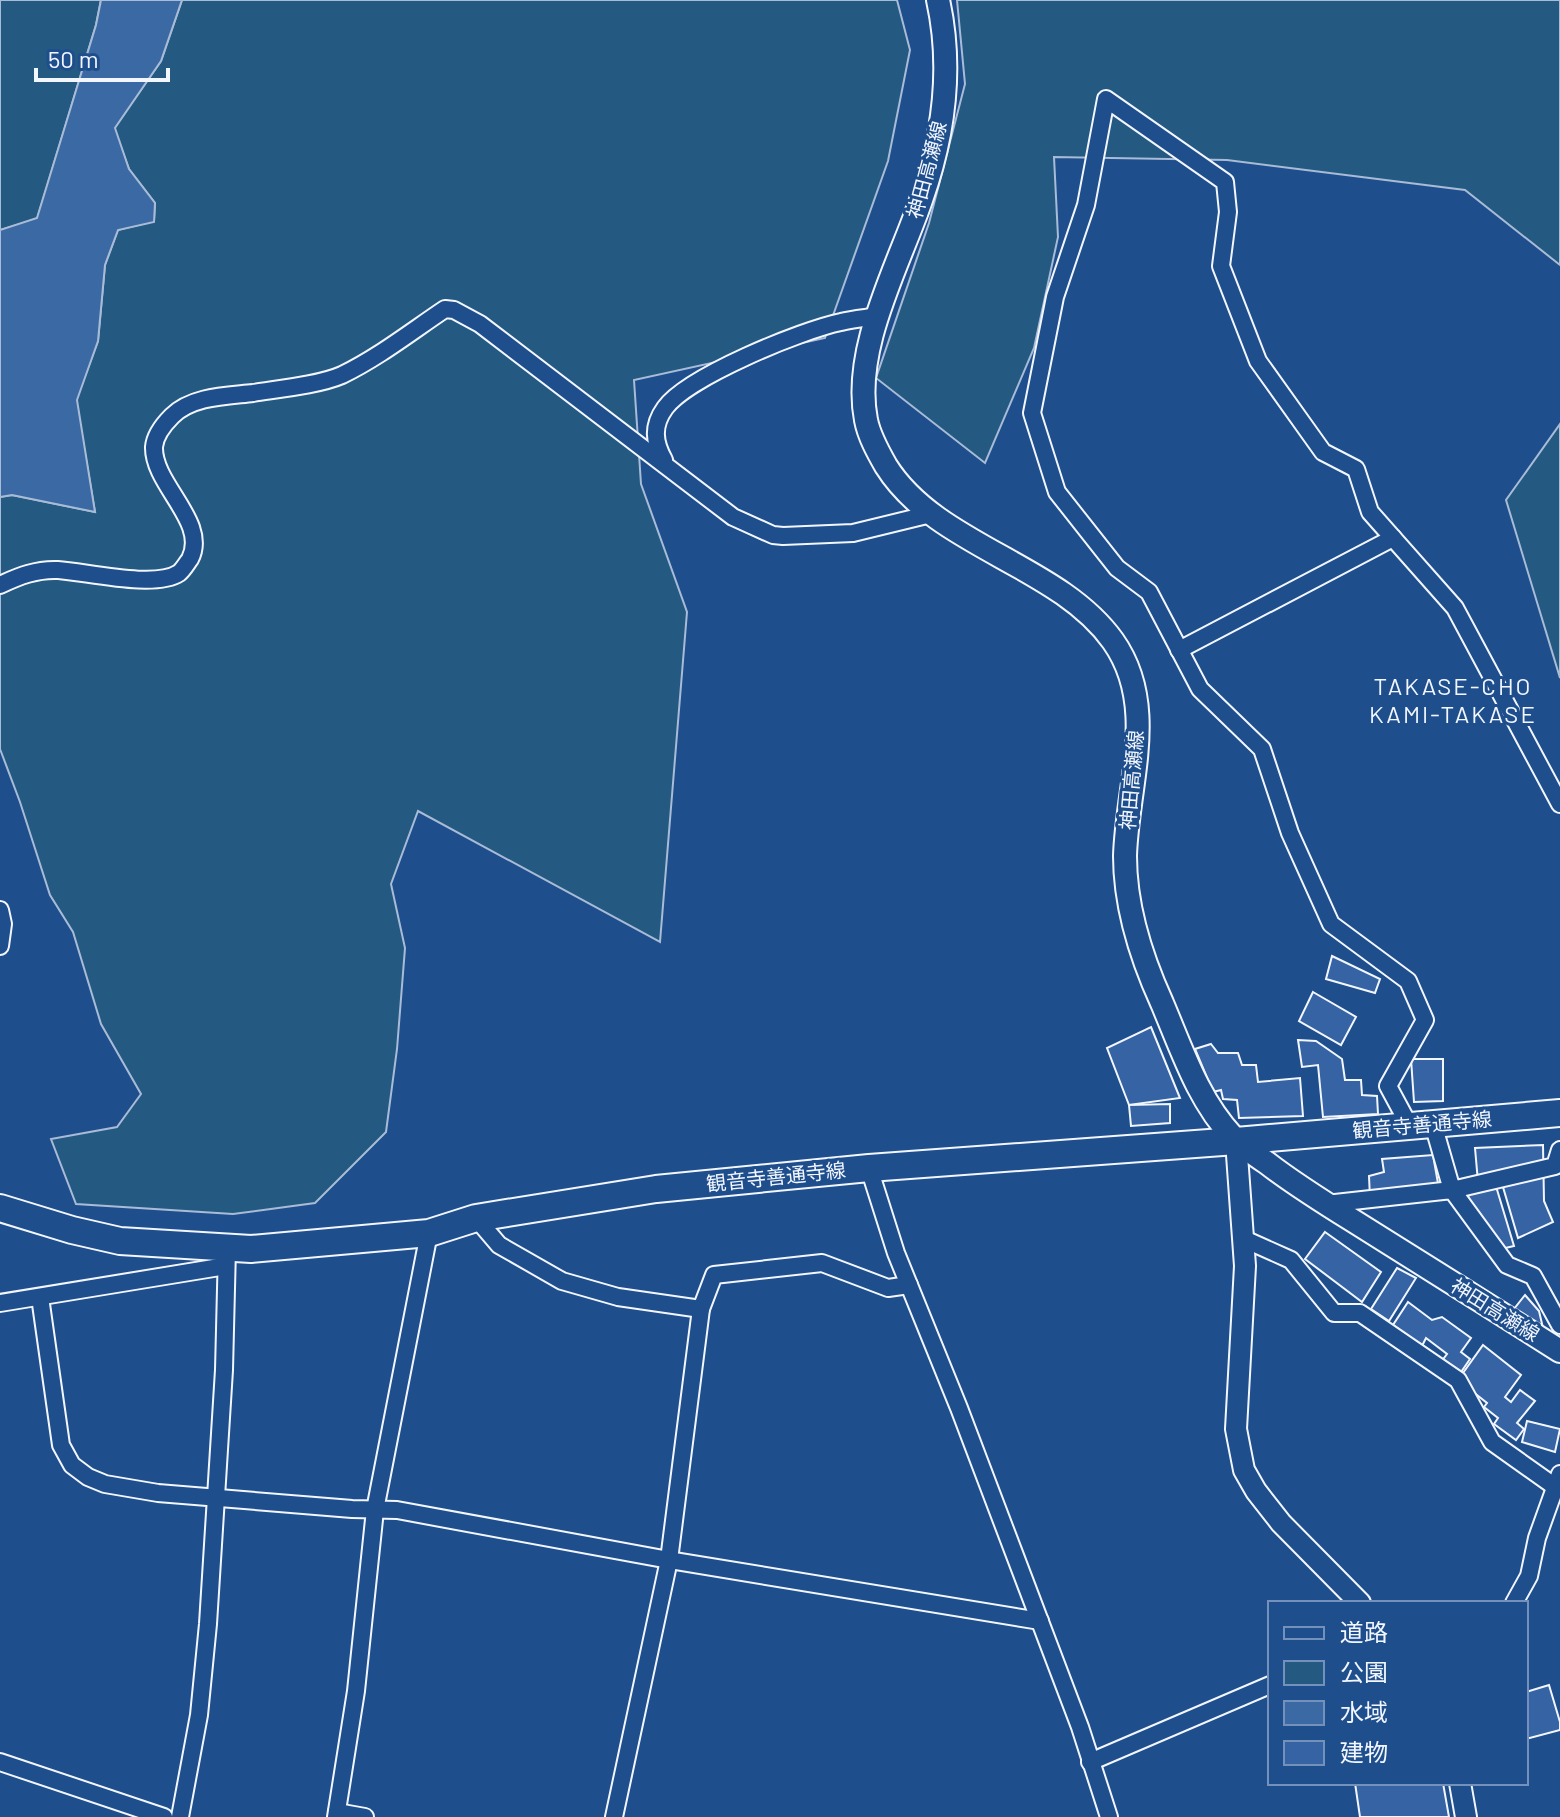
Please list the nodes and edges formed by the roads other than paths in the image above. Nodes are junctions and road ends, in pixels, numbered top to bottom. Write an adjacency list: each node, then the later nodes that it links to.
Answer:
1 (938, 0): 2 (main road, 神田高瀬線)
2 (878, 316): 3 (street); 4 (main road, 神田高瀬線)
3 (666, 465): 4 (street); 6 (street)
4 (931, 514): 13 (main road, 神田高瀬線)
5 (1393, 538): 7 (street); 7 (street); 8 (street)
6 (0, 585)
7 (1179, 650): 12 (street)
8 (1560, 804)
9 (0, 910): 10 (street)
10 (0, 946)
11 (1560, 1113): 12 (main road, 観音寺善通寺線)
12 (1421, 1124): 13 (main road, 観音寺善通寺線); 16 (street)
13 (1236, 1141): 15 (main road, 観音寺善通寺線); 17 (main road, 神田高瀬線); 21 (street)
14 (1560, 1150): 16 (street)
15 (869, 1168): 19 (main road, 観音寺善通寺線); 23 (street)
16 (1452, 1190): 17 (street); 27 (street)
17 (1326, 1204): 28 (main road, 神田高瀬線)
18 (0, 1208): 22 (main road, 観音寺善通寺線)
19 (476, 1218): 20 (main road, 観音寺善通寺線); 26 (street)
20 (429, 1233): 22 (main road, 観音寺善通寺線); 31 (street)
21 (1244, 1239): 29 (street); 33 (street)
22 (226, 1257): 24 (street); 30 (street)
23 (909, 1285): 26 (street); 35 (street)
24 (40, 1297): 25 (street); 30 (street)
25 (0, 1303)
26 (701, 1309): 32 (street)
27 (1560, 1325)
28 (1560, 1351)
29 (1557, 1480): 34 (street)
30 (218, 1497): 31 (street); 42 (street)
31 (375, 1510): 32 (street); 40 (street)
32 (669, 1560): 35 (street); 44 (street)
33 (1358, 1601)
34 (1515, 1601)
35 (1040, 1621): 38 (street)
36 (1268, 1686): 38 (street)
37 (0, 1762): 41 (street)
38 (1090, 1762): 45 (street)
39 (1460, 1785): 46 (street)
40 (336, 1815): 43 (street)
41 (164, 1817)
42 (180, 1817)
43 (365, 1817)
44 (614, 1817)
45 (1109, 1817)
46 (1466, 1817)

